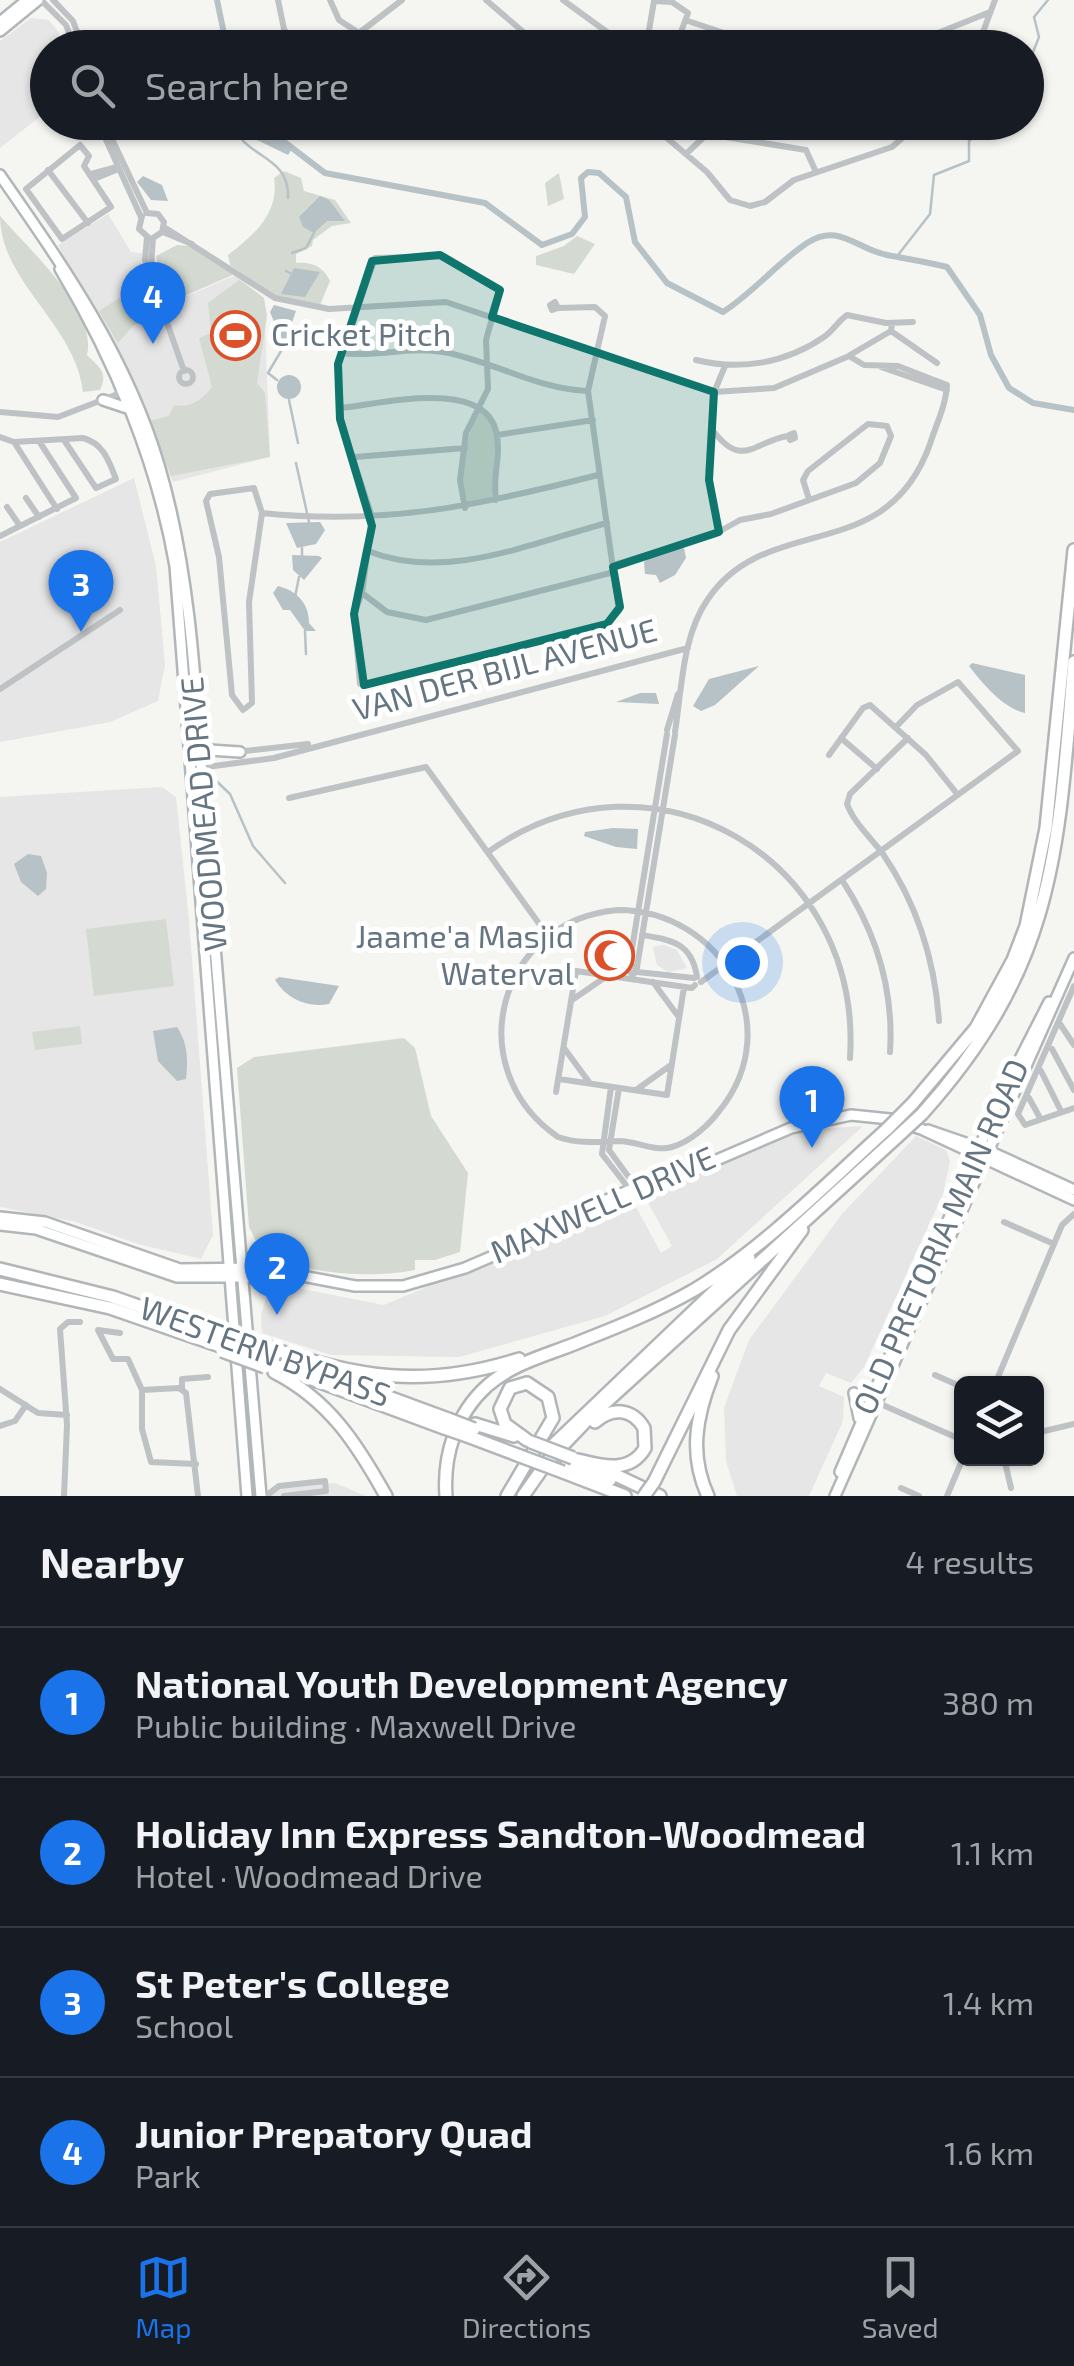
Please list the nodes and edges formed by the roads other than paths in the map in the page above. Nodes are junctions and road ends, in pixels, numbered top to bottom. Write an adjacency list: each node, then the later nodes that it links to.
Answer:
1 (27, 0): 14 (main road)
2 (40, 0): 15 (street); 27 (main road)
3 (53, 0): 16 (street)
4 (278, 0): 17 (street)
5 (330, 0): 18 (street)
6 (402, 0): 19 (street)
7 (486, 0): 20 (street)
8 (562, 0): 21 (street)
9 (652, 0): 11 (street); 22 (street)
10 (995, 0): 12 (street)
11 (673, 1): 13 (street)
12 (990, 12): 25 (street); 26 (street)
13 (688, 21): 23 (street); 24 (street)
14 (0, 22)
15 (69, 30)
16 (75, 30)
17 (285, 30)
18 (354, 30)
19 (362, 30)
20 (521, 30)
21 (604, 30)
22 (648, 30)
23 (683, 30)
24 (721, 30)
25 (945, 30)
26 (984, 30)
27 (0, 31)
28 (108, 140): 34 (street)
29 (669, 140): 33 (street)
30 (701, 140): 33 (street)
31 (745, 140): 36 (street)
32 (900, 140): 36 (street)
33 (686, 154): 36 (street)
34 (117, 166): 38 (street); 40 (street)
35 (48, 170): 38 (street); 41 (street); 41 (street)
36 (816, 172)
37 (0, 175): 57 (main road, WOODMEAD DRIVE)
38 (92, 177): 41 (street)
39 (0, 185): 57 (main road, WOODMEAD DRIVE)
40 (144, 215): 42 (street); 43 (street)
41 (88, 224)
42 (163, 230): 43 (street); 44 (street)
43 (150, 237): 56 (street)
44 (361, 307): 46 (street); 46 (street); 50 (street)
45 (558, 308): 49 (street)
46 (492, 318): 49 (street); 55 (street)
47 (913, 322): 48 (street)
48 (892, 328): 51 (street); 53 (street); 54 (street)
49 (596, 352): 58 (street); 59 (street)
50 (341, 353): 55 (street); 62 (street)
51 (849, 356): 59 (street); 94 (street)
52 (696, 360): 54 (street)
53 (937, 363)
54 (725, 366): 59 (street)
55 (488, 367): 58 (street); 61 (street)
56 (184, 371)
57 (126, 390): 60 (street); 63 (main road, WOODMEAD DRIVE); 100 (main road, WOODMEAD DRIVE)
58 (588, 391): 65 (street)
59 (714, 392): 66 (street)
60 (103, 400): 63 (main road); 64 (street)
61 (480, 405): 62 (street); 67 (street); 73 (street)
62 (340, 408): 74 (street)
63 (130, 410): 105 (main road, WOODMEAD DRIVE)
64 (0, 412)
65 (593, 420): 67 (street); 75 (street)
66 (713, 431): 69 (street); 87 (street)
67 (498, 435): 77 (street)
68 (0, 436): 72 (street)
69 (788, 436)
70 (64, 440): 70 (street); 71 (street)
71 (39, 441): 72 (street); 80 (street)
72 (14, 442): 80 (street)
73 (466, 448): 74 (street); 81 (street)
74 (354, 457): 84 (street)
75 (598, 475): 77 (street); 85 (street)
76 (26, 498): 83 (street)
77 (496, 500): 81 (street)
78 (808, 500): 78 (street); 87 (street)
79 (7, 507): 86 (street)
80 (57, 508): 83 (street)
81 (465, 508): 84 (street)
82 (262, 513): 82 (street); 84 (street)
83 (39, 517): 86 (street)
84 (372, 517): 90 (street)
85 (608, 523): 90 (street); 91 (street)
86 (20, 526): 88 (street)
87 (719, 532): 91 (street)
88 (0, 535)
89 (1074, 550): 146 (highway)
90 (368, 551): 92 (street)
91 (614, 568): 92 (street); 92 (street)
92 (362, 593)
93 (120, 610): 98 (street)
94 (688, 648): 95 (street, VAN DER BIJL AVENUE); 97 (street)
95 (668, 654): 97 (street); 103 (street, VAN DER BIJL AVENUE)
96 (1074, 662): 146 (highway)
97 (685, 668): 111 (street)
98 (0, 689)
99 (896, 727): 101 (street); 102 (street); 109 (street)
100 (197, 732): 104 (main road); 105 (main road, WOODMEAD DRIVE)
101 (841, 738): 106 (street); 108 (street)
102 (908, 738): 108 (street); 109 (street)
103 (334, 740): 104 (street, VAN DER BIJL AVENUE); 107 (street, VAN DER BIJL AVENUE)
104 (240, 752): 105 (street, VAN DER BIJL AVENUE)
105 (195, 755): 107 (main road, WOODMEAD DRIVE)
106 (829, 756)
107 (196, 768): 170 (main road, WOODMEAD DRIVE); 171 (main road, WOODMEAD DRIVE)
108 (878, 769): 113 (street)
109 (958, 795): 113 (street)
110 (289, 798): 112 (street)
111 (659, 809): 112 (street); 115 (street); 116 (street)
112 (488, 852): 118 (street)
113 (881, 852): 114 (street); 130 (street)
114 (842, 880): 115 (street); 135 (street)
115 (810, 903): 120 (street); 136 (street)
116 (642, 911): 117 (street); 118 (street); 120 (street)
117 (639, 935): 121 (street); 124 (street)
118 (548, 936): 154 (street)
119 (1074, 958): 151 (main road, OLD PRETORIA MAIN ROAD)
120 (727, 964): 124 (street); 153 (street)
121 (635, 972): 122 (street); 123 (street); 123 (street)
122 (608, 975): 127 (street); 127 (street)
123 (655, 978): 124 (street); 129 (street)
124 (693, 981): 129 (street)
125 (1074, 986): 126 (street)
126 (1069, 996): 128 (street); 131 (street)
127 (571, 1000): 133 (street)
128 (1074, 1005)
129 (679, 1017): 137 (street)
130 (938, 1021)
131 (1059, 1023): 132 (street); 134 (street)
132 (1074, 1045)
133 (564, 1048): 139 (street); 140 (street)
134 (1051, 1048): 138 (street); 141 (street)
135 (890, 1052)
136 (850, 1058)
137 (672, 1064): 142 (street); 142 (street)
138 (1040, 1070): 145 (street); 148 (street)
139 (558, 1078): 140 (street); 143 (street)
140 (590, 1084): 144 (street)
141 (1074, 1090)
142 (636, 1091): 144 (street)
143 (556, 1092)
144 (614, 1093): 153 (street)
145 (1028, 1098): 149 (street); 149 (street)
146 (918, 1108): 161 (highway, bridge)
147 (1074, 1108): 148 (street)
148 (1060, 1110): 149 (street)
149 (1040, 1118)
150 (920, 1129): 152 (main road, MAXWELL DRIVE); 155 (main road, MAXWELL DRIVE); 162 (main road, MAXWELL DRIVE)
151 (992, 1131): 152 (main road); 156 (main road, OLD PRETORIA MAIN ROAD); 158 (main road)
152 (946, 1135): 156 (main road, MAXWELL DRIVE)
153 (606, 1143): 154 (street); 157 (street); 162 (street)
154 (593, 1144): 157 (street)
155 (962, 1149): 156 (main road, MAXWELL DRIVE); 159 (main road)
156 (983, 1153): 158 (main road, MAXWELL DRIVE); 159 (main road, OLD PRETORIA MAIN ROAD); 160 (main road, OLD PRETORIA MAIN ROAD)
157 (602, 1154): 162 (street)
158 (1004, 1161): 160 (main road); 163 (main road, MAXWELL DRIVE); 164 (main road, MAXWELL DRIVE)
159 (967, 1176): 184 (main road, OLD PRETORIA MAIN ROAD)
160 (976, 1184): 192 (main road, OLD PRETORIA MAIN ROAD)
161 (835, 1185): 178 (highway); 180 (highway); 218 (highway); 219 (highway)
162 (635, 1190): 173 (main road, MAXWELL DRIVE)
163 (1074, 1190)
164 (1074, 1200)
165 (1074, 1214): 168 (street)
166 (2, 1218): 171 (main road, MAXWELL DRIVE); 174 (main road, MAXWELL DRIVE)
167 (1004, 1222): 168 (street)
168 (1054, 1244): 186 (street)
169 (0, 1269): 182 (highway, WESTERN BYPASS)
170 (242, 1272): 171 (main road, MAXWELL DRIVE); 172 (main road, MAXWELL DRIVE); 173 (main road, MAXWELL DRIVE); 177 (main road, WOODMEAD DRIVE)
171 (229, 1273): 174 (main road, MAXWELL DRIVE); 176 (main road, WOODMEAD DRIVE)
172 (273, 1276): 173 (main road, MAXWELL DRIVE); 177 (main road)
173 (302, 1277)
174 (200, 1279): 176 (main road)
175 (0, 1284): 182 (highway, WESTERN BYPASS)
176 (234, 1306): 212 (main road, WOODMEAD DRIVE)
177 (246, 1306): 204 (main road, WOODMEAD DRIVE)
178 (740, 1313): 221 (highway, bridge); 224 (highway)
179 (80, 1322): 194 (street)
180 (604, 1332): 183 (highway); 216 (highway)
181 (120, 1333): 190 (street)
182 (224, 1341): 183 (highway, WESTERN BYPASS, bridge)
183 (265, 1356): 195 (highway, WESTERN BYPASS); 195 (highway, WESTERN BYPASS); 215 (highway)
184 (886, 1361): 192 (main road, OLD PRETORIA MAIN ROAD); 200 (main road)
185 (935, 1375): 188 (street)
186 (998, 1376)
187 (208, 1377): 191 (street)
188 (954, 1383)
189 (0, 1389): 193 (street)
190 (142, 1390): 191 (street); 203 (street)
191 (183, 1390): 203 (street)
192 (873, 1401): 199 (street); 200 (main road, OLD PRETORIA MAIN ROAD); 225 (main road, OLD PRETORIA MAIN ROAD)
193 (26, 1405): 194 (street); 197 (street)
194 (67, 1416): 210 (street)
195 (447, 1421): 201 (highway, WESTERN BYPASS, bridge)
196 (1074, 1424): 198 (street)
197 (0, 1426)
198 (1044, 1431)
199 (954, 1436)
200 (853, 1440): 225 (main road, OLD PRETORIA MAIN ROAD)
201 (526, 1446): 202 (highway, WESTERN BYPASS, bridge); 217 (highway)
202 (570, 1463): 219 (highway); 220 (highway); 222 (highway); 223 (highway)
203 (196, 1464): 211 (street)
204 (259, 1466): 207 (street); 213 (main road, WOODMEAD DRIVE)
205 (960, 1466): 227 (street)
206 (1006, 1466): 209 (street)
207 (280, 1486): 213 (street); 214 (street)
208 (901, 1488): 226 (street)
209 (1010, 1488)
210 (64, 1496)
211 (198, 1496)
212 (247, 1496)
213 (264, 1496)
214 (284, 1496)
215 (385, 1496)
216 (446, 1496)
217 (507, 1496)
218 (515, 1496)
219 (525, 1496)
220 (625, 1496)
221 (644, 1496)
222 (652, 1496)
223 (660, 1496)
224 (708, 1496)
225 (832, 1496)
226 (919, 1496)
227 (947, 1496)

